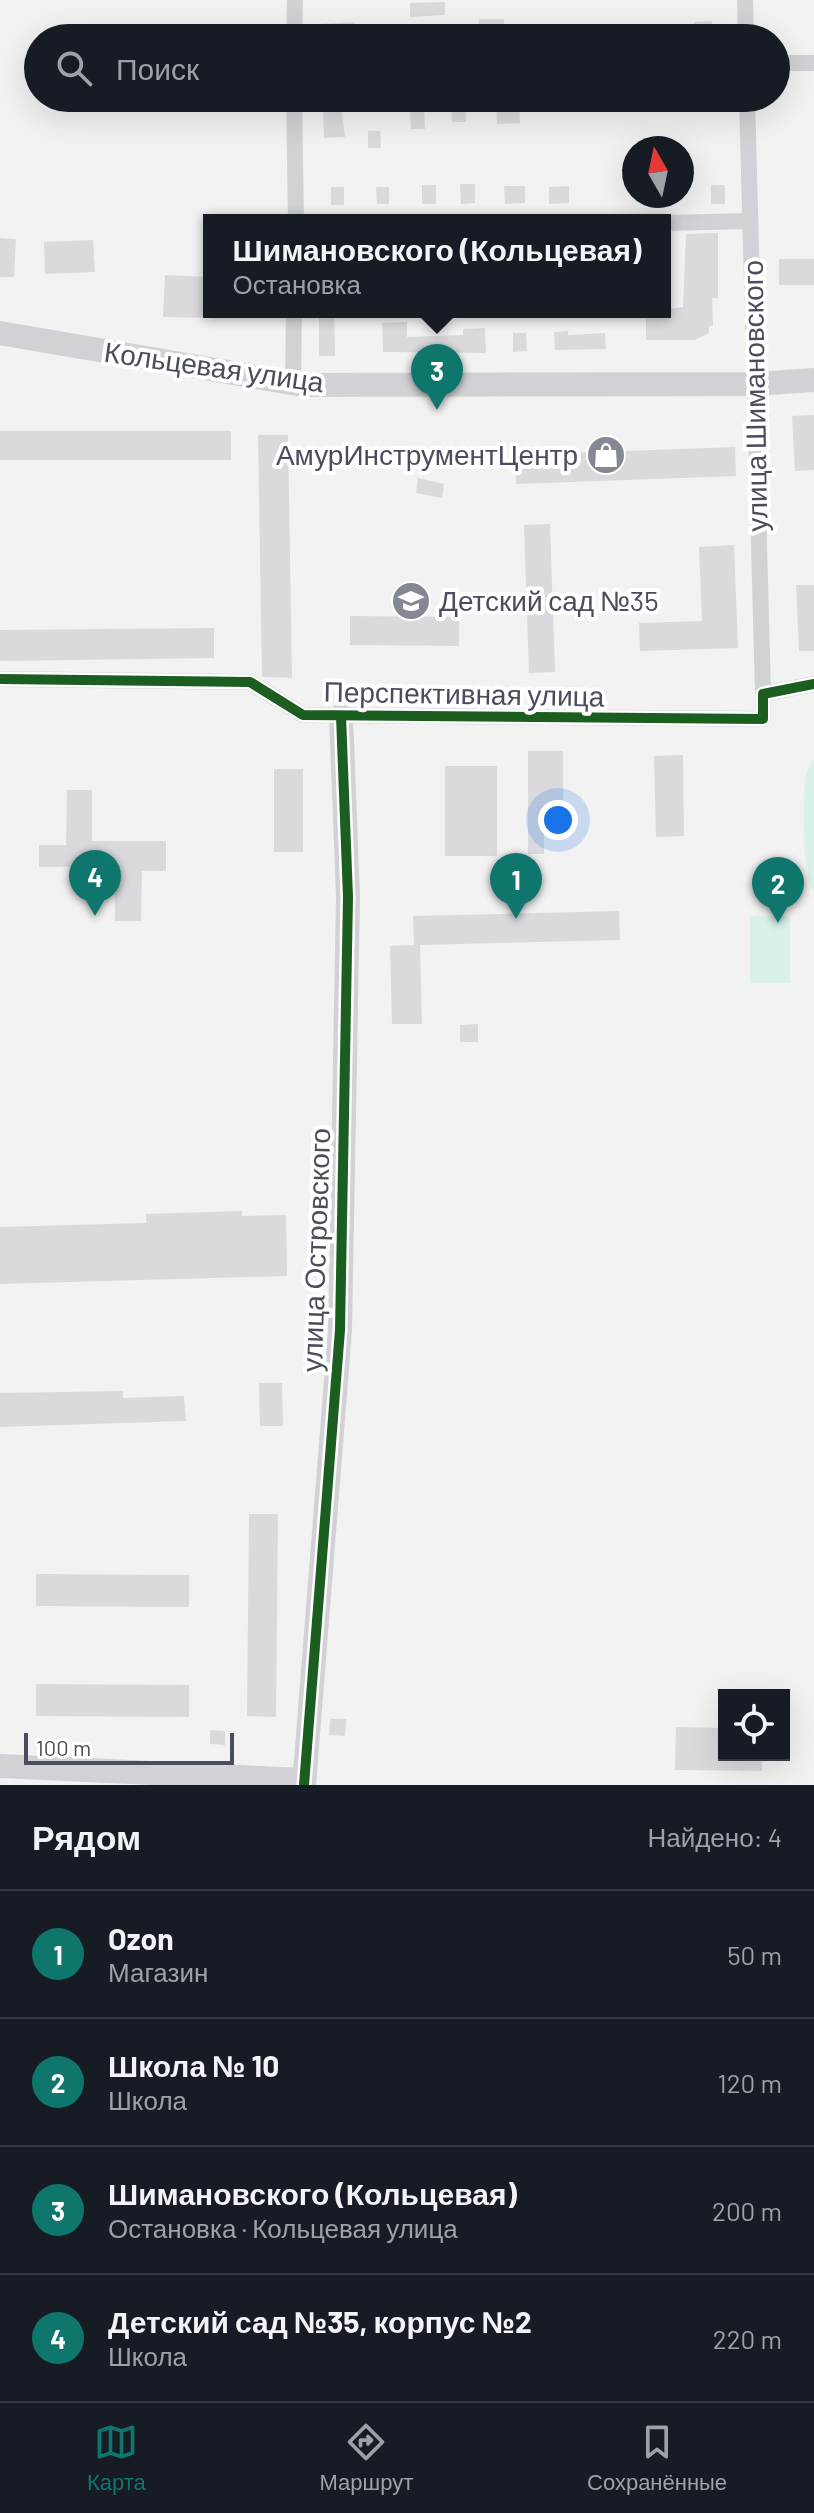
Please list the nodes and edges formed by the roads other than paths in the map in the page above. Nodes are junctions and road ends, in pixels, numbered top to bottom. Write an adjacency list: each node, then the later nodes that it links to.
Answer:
1 (295, 0): 3 (street)
2 (745, 0): 4 (street)
3 (294, 24)
4 (746, 24)
5 (790, 63): 6 (street)
6 (814, 63)
7 (294, 112): 9 (street)
8 (747, 112): 10 (street, улица Шимановского)
9 (296, 214)
10 (750, 221): 11 (street); 16 (street, улица Шимановского)
11 (671, 223)
12 (294, 318): 15 (street)
13 (0, 333): 15 (street, Кольцевая улица)
14 (814, 380): 16 (street, Кольцевая улица)
15 (293, 383): 16 (street, Кольцевая улица)
16 (755, 384): 19 (street, улица Шимановского)
17 (0, 679): 20 (street, Перспективная улица)
18 (814, 684): 19 (street)
19 (763, 694): 20 (street, Перспективная улица)
20 (341, 716): 22 (street, улица Островского)
21 (0, 1766): 22 (street)
22 (304, 1783)

